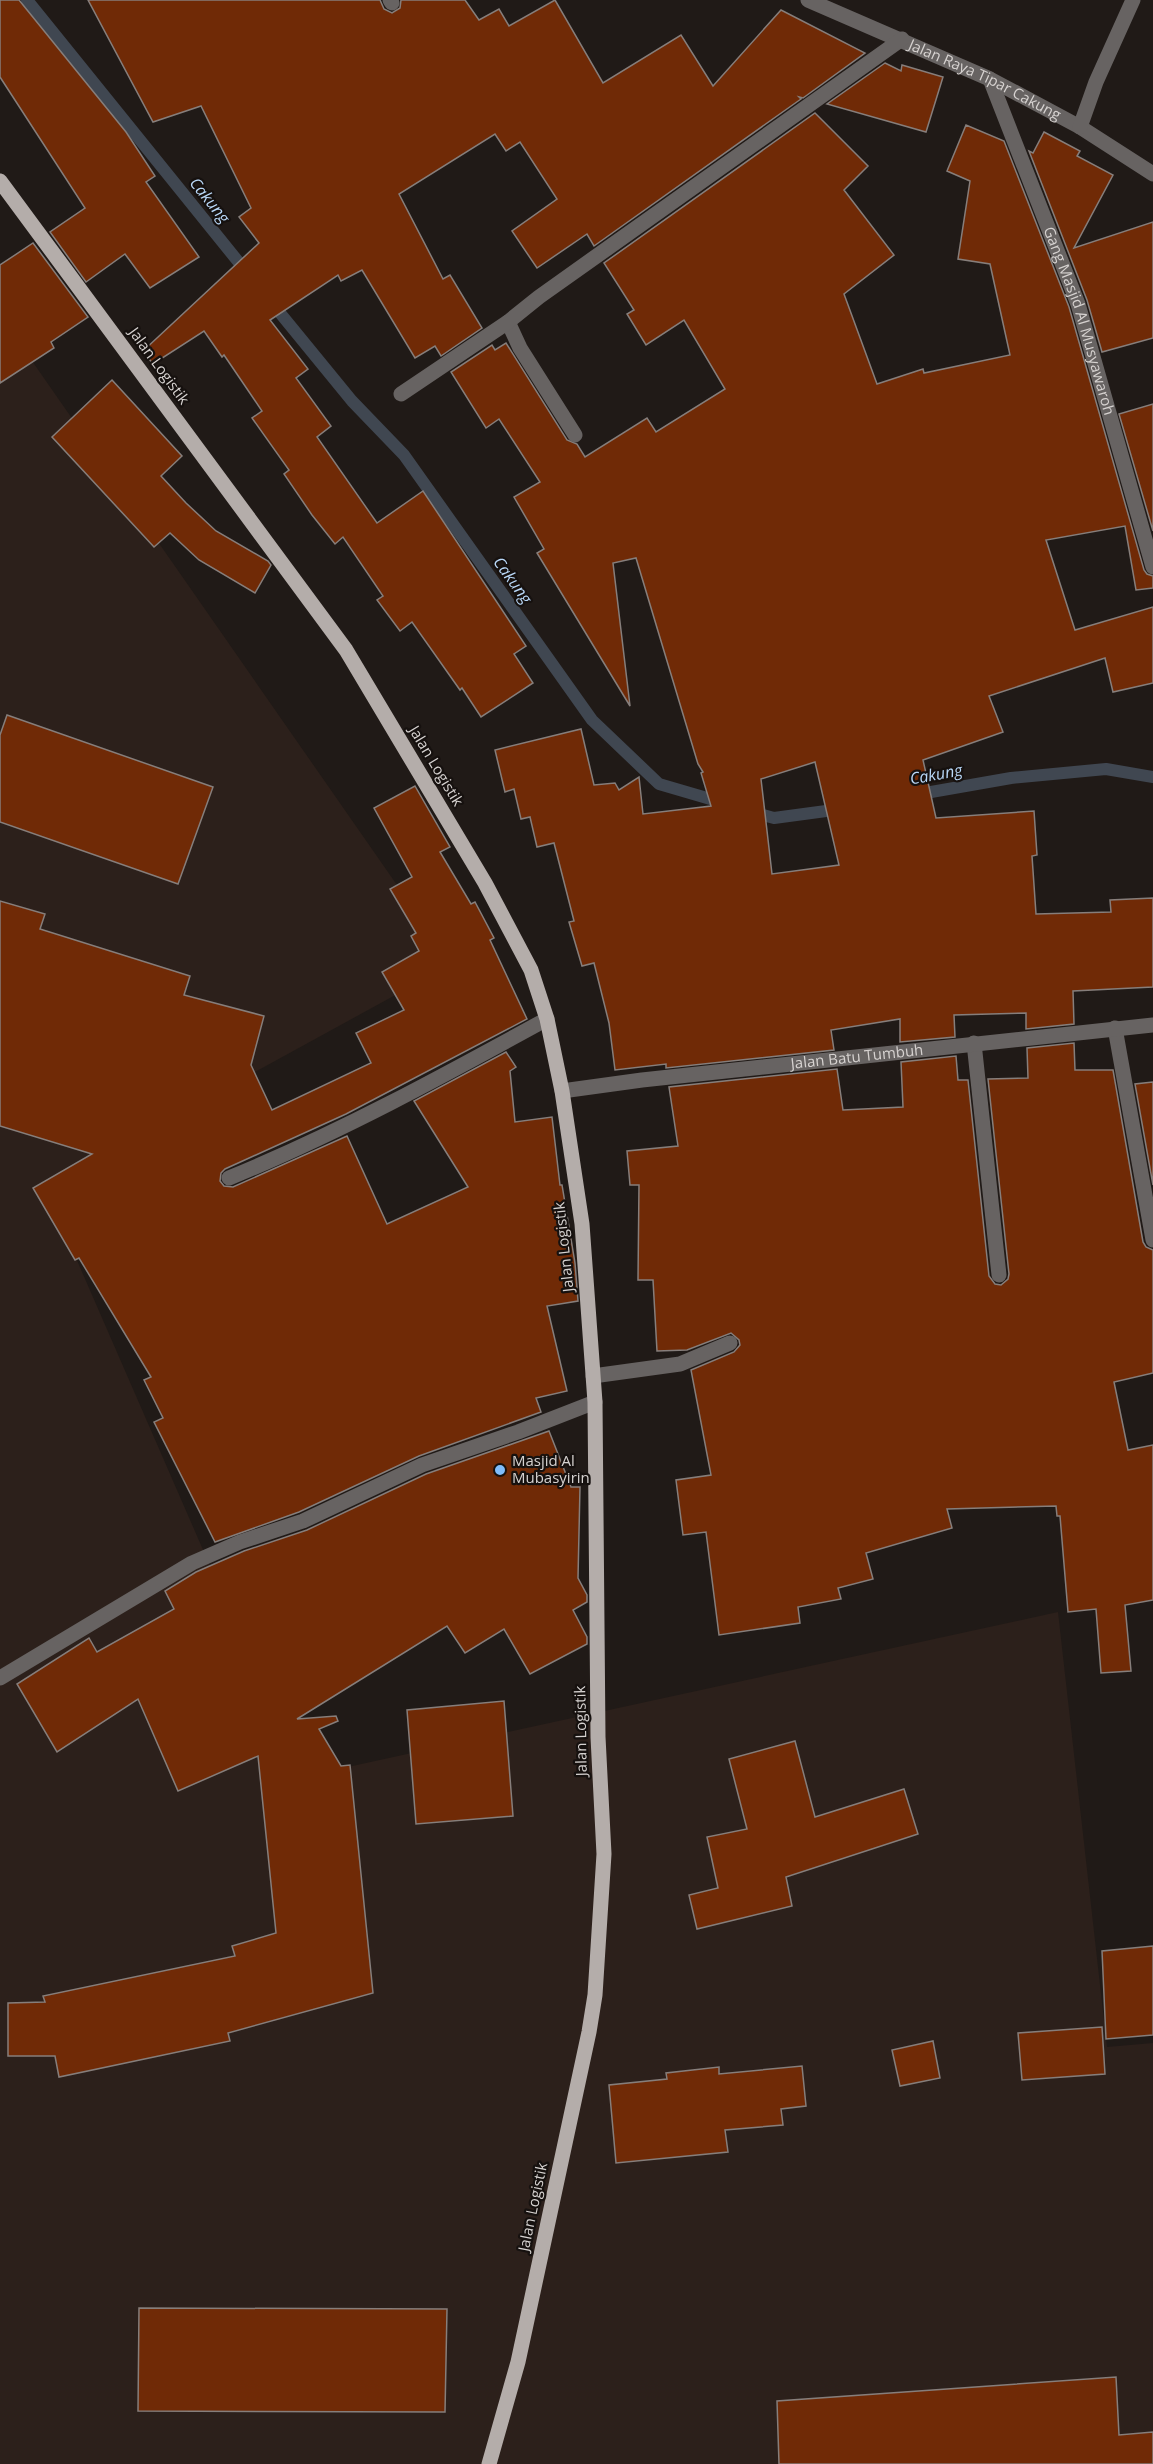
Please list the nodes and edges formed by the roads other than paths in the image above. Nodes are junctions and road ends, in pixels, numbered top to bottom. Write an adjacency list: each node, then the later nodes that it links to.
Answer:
1 (808, 0): 3 (street, Jalan Raya Tipar Cakung)
2 (1133, 0): 5 (street)
3 (902, 39): 4 (street, Jalan Raya Tipar Cakung); 8 (street)
4 (990, 79): 5 (street, Jalan Raya Tipar Cakung); 11 (street, Gang Masjid Al Musyawaroh)
5 (1080, 127): 6 (street, Jalan Raya Tipar Cakung)
6 (1153, 174)
7 (0, 182): 12 (main road, Jalan Logistik)
8 (508, 322): 9 (street); 10 (street)
9 (400, 394)
10 (574, 435)
11 (1153, 567)
12 (547, 1019): 16 (main road, Jalan Logistik); 17 (street)
13 (1153, 1025): 14 (street, Jalan Batu Tumbuh)
14 (1115, 1028): 15 (street, Jalan Batu Tumbuh); 18 (street)
15 (974, 1043): 16 (street, Jalan Batu Tumbuh); 19 (street)
16 (562, 1091): 21 (main road, Jalan Logistik)
17 (229, 1178)
18 (1153, 1240)
19 (999, 1275)
20 (730, 1343): 21 (street)
21 (593, 1376): 22 (main road, Jalan Logistik)
22 (595, 1402): 23 (street); 24 (main road, Jalan Logistik)
23 (0, 1678)
24 (489, 2464)

